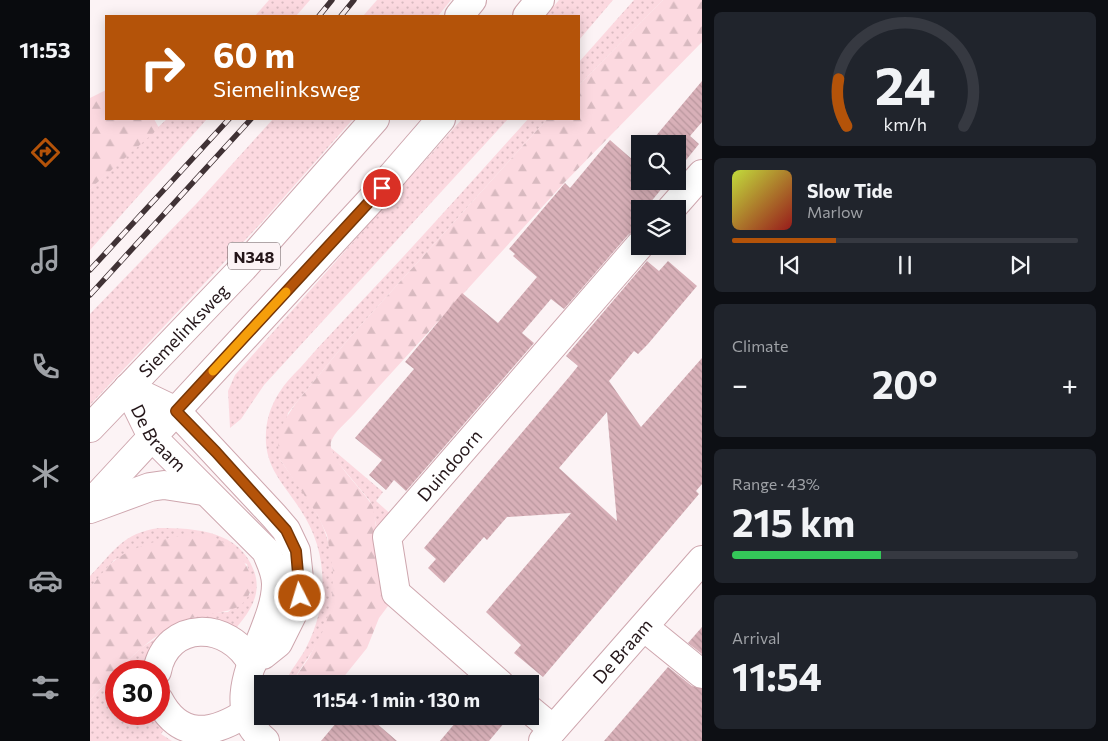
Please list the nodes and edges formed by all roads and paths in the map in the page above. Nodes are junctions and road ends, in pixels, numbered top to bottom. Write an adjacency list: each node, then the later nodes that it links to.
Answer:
1 (472, 0): 3 (street)
2 (540, 0): 4 (street)
3 (460, 15)
4 (528, 15)
5 (374, 120): 10 (street, Siemelinksweg / N348)
6 (440, 120): 11 (street, N348)
7 (702, 174): 8 (street)
8 (679, 200)
9 (631, 255): 22 (street, Duindoorn)
10 (128, 388): 11 (street, De Braam); 12 (street, Siemelinksweg / N348); 13 (street, De Braam)
11 (176, 411): 13 (street, N348); 20 (street, De Braam)
12 (90, 428)
13 (152, 437): 14 (street, De Braam); 15 (street, N348)
14 (203, 490): 16 (street, De Braam); 20 (street, De Braam)
15 (90, 504)
16 (90, 509)
17 (702, 560): 18 (street, De Braam)
18 (644, 627): 21 (street); 26 (street, De Braam)
19 (161, 660): 20 (street)
20 (252, 664): 23 (street, De Braam)
21 (702, 674)
22 (490, 675)
23 (246, 713): 24 (street); 27 (street, De Braam)
24 (170, 716)
25 (539, 722): 26 (street)
26 (548, 735)
27 (266, 741)

